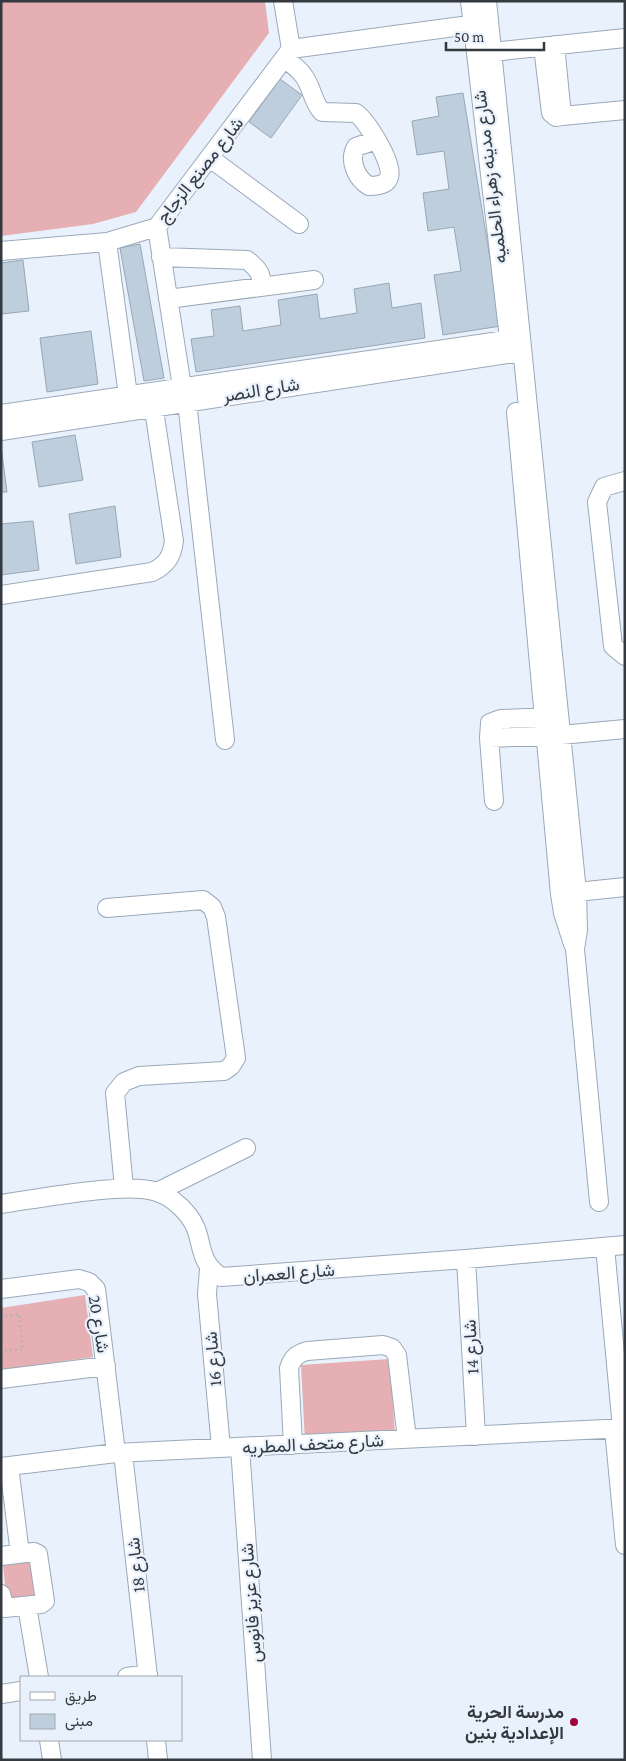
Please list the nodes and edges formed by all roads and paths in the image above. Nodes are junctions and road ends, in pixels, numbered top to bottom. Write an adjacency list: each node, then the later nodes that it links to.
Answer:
1 (283, 1): 8 (street)
2 (470, 1): 4 (street, شارع مدينه زهراء الحلميه)
3 (487, 1): 4 (street, شارع مدينه زهراء الحلميه)
4 (481, 23): 7 (street, شارع مدينه زهراء الحلميه); 8 (street); 20 (street, شارع مدينه زهراء الحلميه)
5 (625, 38): 6 (street)
6 (549, 46): 7 (street); 9 (street)
7 (492, 52): 20 (street, شارع مدينه زهراء الحلميه)
8 (288, 54): 10 (street); 11 (street, شارع مصنع الزجاج)
9 (625, 110)
10 (376, 140)
11 (210, 158): 12 (street); 13 (street, شارع مصنع الزجاج)
12 (299, 224)
13 (157, 227): 14 (street, شارع مصنع الزجاج); 16 (street)
14 (107, 242): 15 (street, شارع مصنع الزجاج); 22 (street)
15 (1, 251)
16 (162, 256): 18 (street); 19 (street)
17 (314, 280): 18 (street)
18 (261, 287): 19 (street)
19 (168, 298): 21 (street)
20 (515, 346): 21 (street, شارع النصر); 29 (street)
21 (184, 394): 23 (street, شارع النصر); 33 (street)
22 (128, 395): 23 (street, شارع النصر); 24 (street, شارع النصر)
23 (152, 399): 25 (street, شارع النصر); 27 (street)
24 (1, 414)
25 (1, 431)
26 (625, 481): 28 (street)
27 (1, 595)
28 (625, 656)
29 (551, 717): 31 (street); 32 (street)
30 (625, 729): 31 (street)
31 (553, 736): 32 (street); 36 (street); 38 (street)
32 (489, 738): 34 (street)
33 (226, 740)
34 (494, 801)
35 (625, 887): 36 (street)
36 (577, 892): 38 (street)
37 (107, 908): 40 (street)
38 (575, 949): 42 (street)
39 (246, 1148): 41 (street)
40 (124, 1188): 41 (street); 43 (street)
41 (157, 1192): 47 (street)
42 (599, 1202)
43 (1, 1204)
44 (625, 1245): 45 (street, شارع العمران)
45 (605, 1247): 46 (street, شارع العمران); 53 (street)
46 (466, 1259): 47 (street, شارع العمران); 54 (street, شارع 14)
47 (209, 1269): 58 (street, شارع 16)
48 (1, 1289): 51 (street, شارع 20)
49 (1, 1317): 50 (path)
50 (1, 1351)
51 (106, 1366): 52 (street, شارع 20); 59 (street, شارع 20)
52 (1, 1379)
53 (620, 1428): 54 (street, شارع متحف المطريه); 61 (street)
54 (476, 1436): 55 (street, شارع متحف المطريه)
55 (407, 1439): 56 (street, شارع متحف المطريه); 56 (street)
56 (293, 1444): 57 (street, شارع متحف المطريه)
57 (240, 1447): 58 (street, شارع متحف المطريه); 74 (street, شارع عزيز فانوس)
58 (221, 1448): 59 (street, شارع متحف المطريه)
59 (120, 1453): 60 (street, شارع متحف المطريه); 67 (street, شارع 18)
60 (5, 1467): 62 (street)
61 (625, 1545)
62 (20, 1554): 63 (street); 65 (street)
63 (1, 1556)
64 (1, 1594): 65 (street)
65 (27, 1606): 66 (street)
66 (38, 1676)
67 (148, 1676)
68 (20, 1691): 69 (street)
69 (1, 1694)
70 (49, 1741): 72 (street)
71 (156, 1741): 73 (street)
72 (52, 1760)
73 (158, 1760)
74 (262, 1760)

